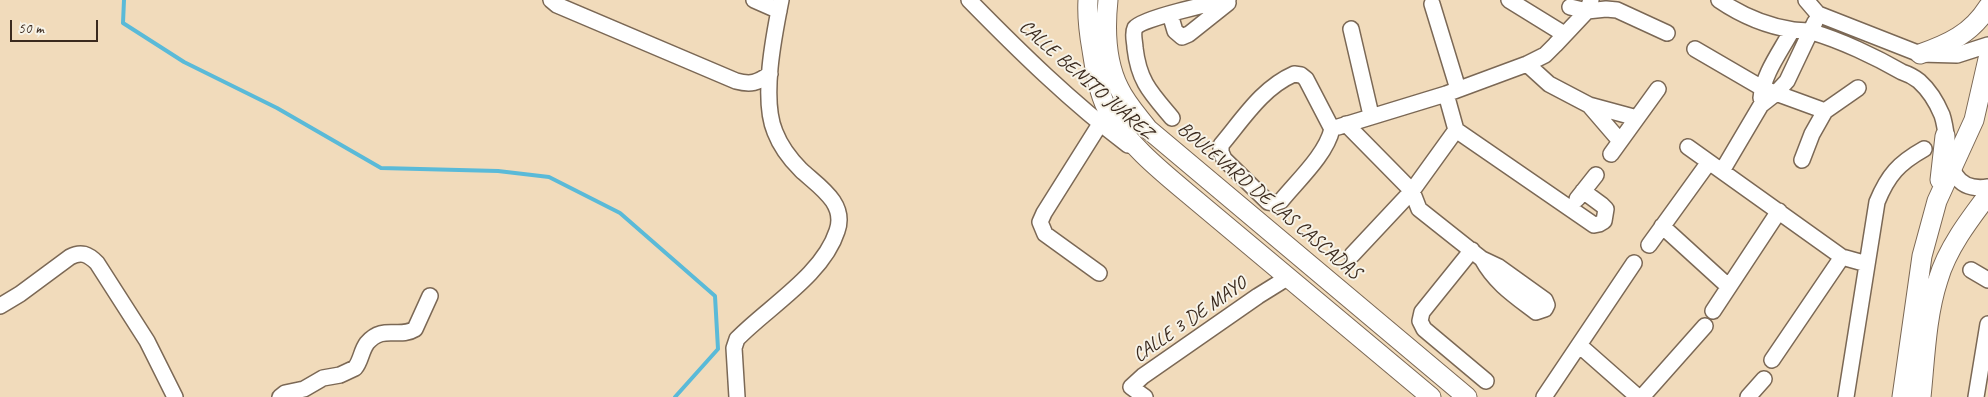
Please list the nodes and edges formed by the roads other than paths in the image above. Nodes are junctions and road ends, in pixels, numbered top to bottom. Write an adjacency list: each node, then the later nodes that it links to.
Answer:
1 (551, 0): 28 (street)
2 (754, 0): 13 (street)
3 (969, 0): 38 (street, CALLE BENITO JUÁREZ)
4 (1088, 0): 48 (main road)
5 (1108, 0): 84 (main road, BOULEVARD DE LAS CASCADAS)
6 (1228, 0): 16 (street)
7 (1232, 0): 16 (street)
8 (1509, 0): 19 (street)
9 (1719, 0): 20 (street)
10 (1806, 0): 17 (street)
11 (1432, 4): 31 (street)
12 (1570, 4): 14 (street); 19 (street)
13 (780, 5): 28 (street)
14 (1589, 5): 19 (street); 22 (street)
15 (1988, 7): 25 (main road)
16 (1170, 14): 36 (street)
17 (1818, 14): 21 (street); 25 (street)
18 (1351, 29): 35 (street)
19 (1568, 30): 27 (street)
20 (1792, 30): 21 (street); 32 (street)
21 (1811, 31): 32 (street); 41 (street)
22 (1667, 33)
23 (1988, 46): 25 (street)
24 (1695, 48): 32 (street)
25 (1920, 54)
26 (1988, 59): 49 (main road)
27 (1526, 64): 31 (street); 33 (street)
28 (770, 74): 81 (street)
29 (1858, 88): 34 (street)
30 (1658, 89): 37 (street)
31 (1452, 91): 35 (street); 40 (street)
32 (1769, 91): 34 (street); 50 (street)
33 (1589, 105): 37 (street); 42 (street)
34 (1825, 111): 46 (street)
35 (1371, 116): 39 (street)
36 (1172, 118)
37 (1637, 118): 42 (street)
38 (1100, 124): 48 (street, CALLE BENITO JUÁREZ); 66 (street)
39 (1339, 127): 39 (street); 53 (street)
40 (1456, 130): 53 (street); 57 (street)
41 (1945, 136): 49 (street); 56 (main road)
42 (1620, 141): 45 (street)
43 (1688, 148): 47 (street)
44 (1924, 148): 64 (street)
45 (1611, 154)
46 (1802, 160)
47 (1709, 162): 50 (street); 59 (street)
48 (1157, 167): 67 (main road)
49 (1952, 168): 52 (street); 56 (main road)
50 (1722, 171): 58 (street)
51 (1596, 175): 54 (street)
52 (1988, 187)
53 (1412, 191): 61 (street); 78 (street)
54 (1583, 192): 57 (street); 57 (street)
55 (1988, 195): 91 (main road)
56 (1937, 201): 90 (main road)
57 (1570, 208)
58 (1779, 211): 62 (street); 69 (street)
59 (1662, 226): 60 (street); 69 (street)
60 (1649, 245)
61 (1352, 254)
62 (1842, 257): 64 (street); 76 (street)
63 (1634, 263): 75 (street)
64 (1867, 264): 89 (street)
65 (1971, 270): 68 (street)
66 (1099, 272)
67 (1287, 278): 82 (street, CALLE 3 DE MAYO); 83 (main road)
68 (1988, 280)
69 (1729, 287): 72 (street)
70 (430, 296): 80 (street)
71 (0, 306): 79 (street)
72 (1713, 311)
73 (1988, 324): 92 (street)
74 (1705, 326): 87 (street)
75 (1579, 345): 85 (street); 86 (street)
76 (1772, 360)
77 (1764, 379): 88 (street)
78 (1486, 381)
79 (175, 397)
80 (280, 397)
81 (737, 397)
82 (1144, 397)
83 (1431, 397)
84 (1467, 397)
85 (1544, 397)
86 (1638, 397)
87 (1642, 397)
88 (1748, 397)
89 (1846, 397)
90 (1902, 397)
91 (1921, 397)
92 (1976, 397)

